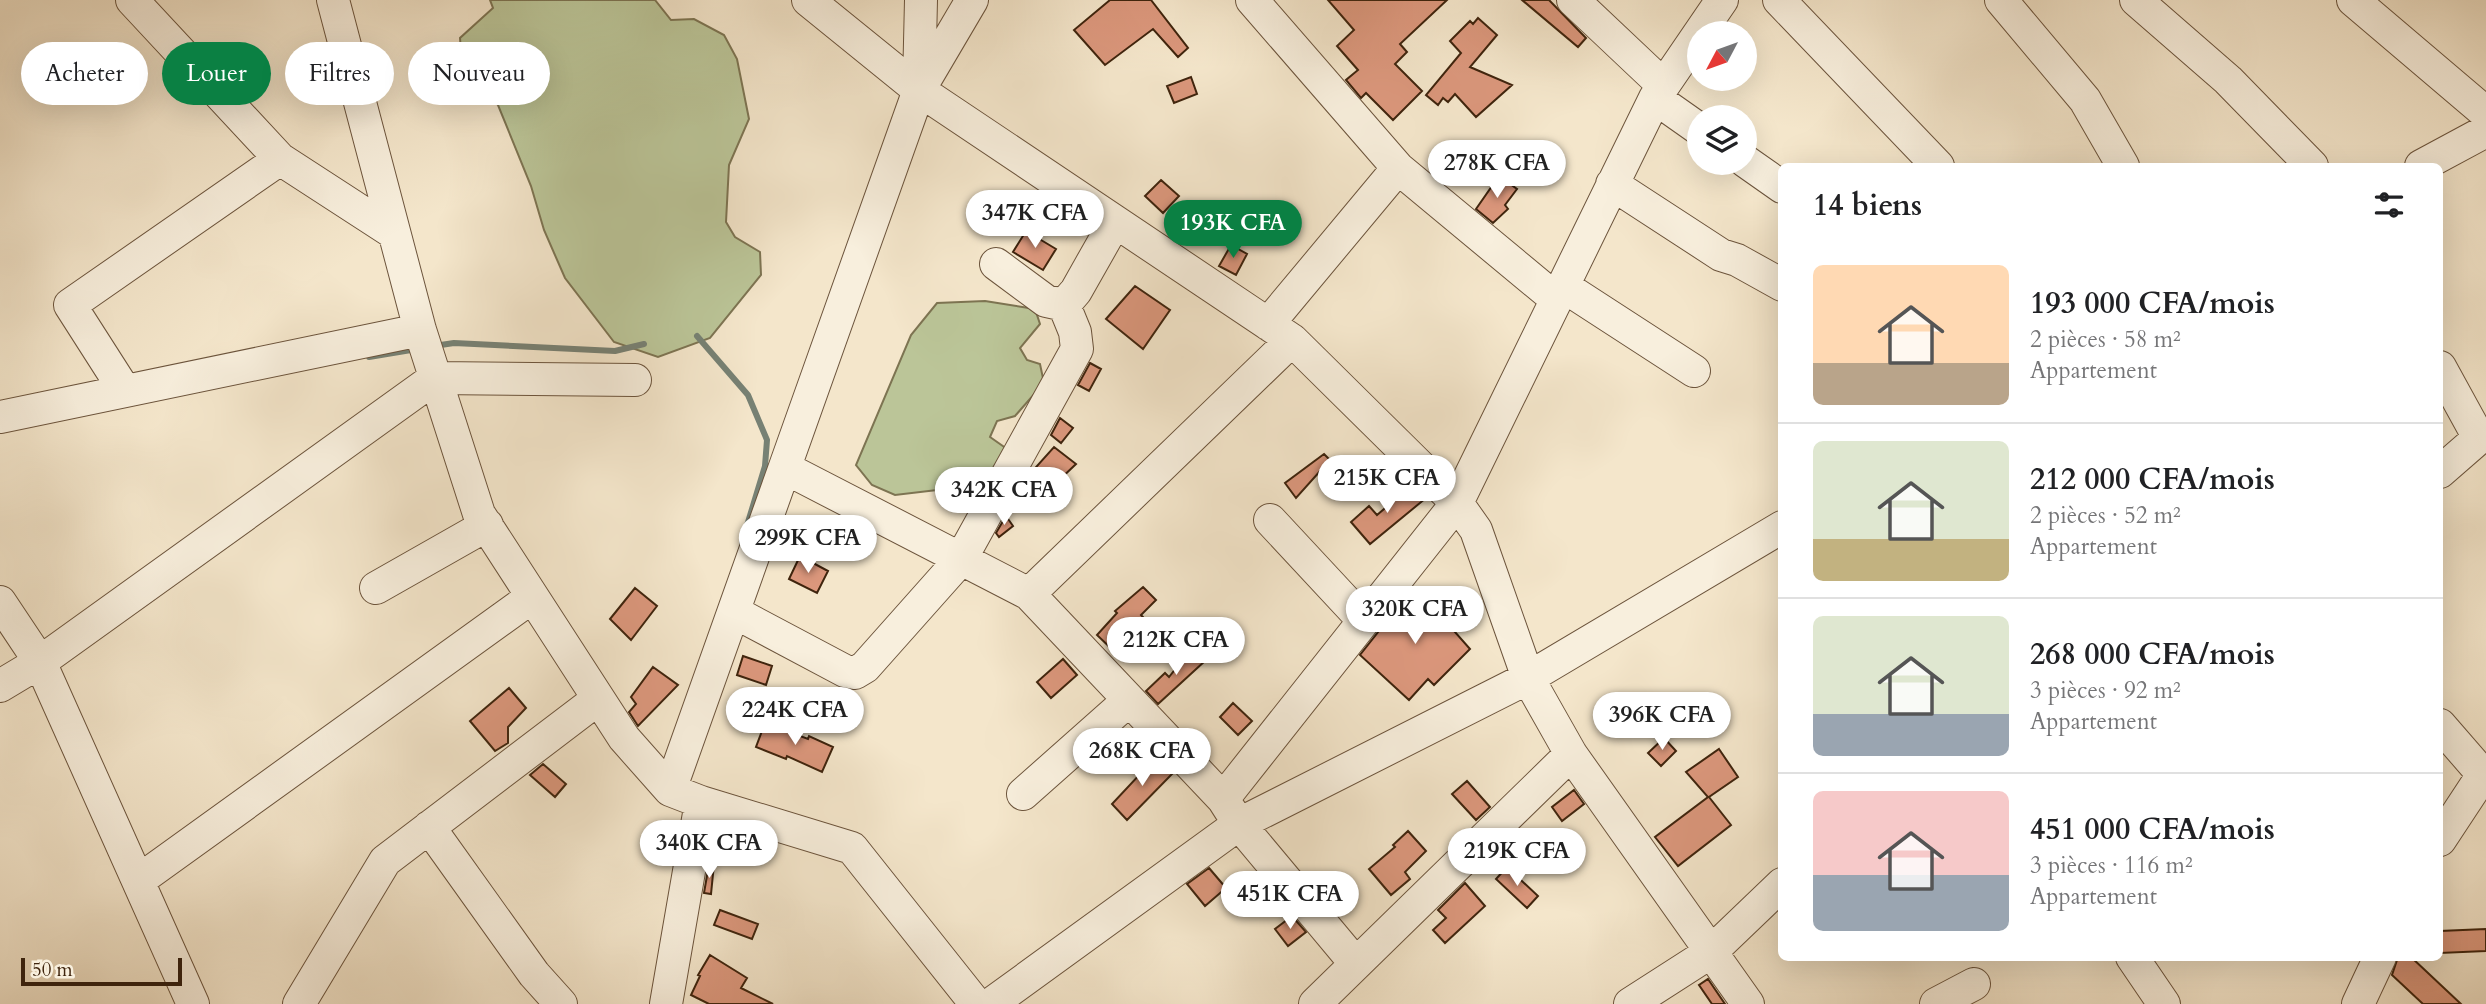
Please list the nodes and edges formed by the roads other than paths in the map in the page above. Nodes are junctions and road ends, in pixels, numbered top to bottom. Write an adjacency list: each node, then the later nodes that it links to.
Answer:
1 (333, 0): 28 (street)
2 (808, 0): 13 (street)
3 (921, 0): 13 (street)
4 (972, 0): 13 (street)
5 (1252, 0): 23 (street)
6 (1573, 0): 14 (street)
7 (1723, 0): 14 (street)
8 (1779, 0): 19 (street)
9 (2001, 0): 20 (street)
10 (2136, 0): 21 (street)
11 (2353, 0): 15 (street)
12 (148, 7): 18 (street)
13 (919, 90): 27 (street); 41 (street)
14 (1659, 91): 16 (street); 25 (street)
15 (2486, 113)
16 (1687, 118)
17 (2486, 131): 22 (street)
18 (281, 159): 28 (street); 39 (street)
19 (1935, 163)
20 (2121, 163)
21 (2309, 163)
22 (2427, 163)
23 (1398, 168): 31 (street); 34 (street)
24 (1757, 169): 26 (street)
25 (1612, 184): 30 (street); 31 (street)
26 (1778, 184)
27 (1115, 222): 32 (street); 34 (street)
28 (394, 233): 33 (street)
29 (996, 264): 32 (street)
30 (1778, 283)
31 (1560, 293): 35 (street); 43 (street)
32 (1064, 305): 47 (street)
33 (420, 330): 37 (street); 39 (street)
34 (1280, 332): 43 (street); 49 (street)
35 (1694, 371)
36 (2443, 372): 42 (street)
37 (435, 378): 38 (street); 45 (street); 54 (street)
38 (635, 380)
39 (125, 391): 40 (street)
40 (0, 417)
41 (785, 468): 47 (street); 52 (street)
42 (2443, 469)
43 (1457, 503): 53 (street); 55 (street)
44 (1270, 520): 53 (street)
45 (487, 525): 48 (street); 50 (street)
46 (1778, 529): 55 (street)
47 (961, 559): 49 (street); 52 (street)
48 (376, 588)
49 (1029, 594): 58 (street)
50 (532, 597): 57 (street); 68 (street)
51 (0, 602): 54 (street)
52 (734, 612): 62 (street)
53 (1364, 621): 65 (street)
54 (40, 662): 56 (street); 68 (street)
55 (1528, 678): 60 (street); 65 (street)
56 (0, 686)
57 (598, 699): 62 (street); 66 (street)
58 (1129, 699): 63 (street); 65 (street)
59 (2443, 728): 61 (street)
60 (1571, 754): 70 (street); 73 (street)
61 (2485, 775): 67 (street)
62 (670, 790): 64 (street)
63 (1023, 794)
64 (701, 802): 78 (street); 79 (street)
65 (1231, 811): 73 (street); 80 (street)
66 (429, 828): 76 (street); 77 (street)
67 (2443, 836)
68 (138, 881): 75 (street)
69 (1778, 888): 70 (street)
70 (1711, 952): 82 (street); 83 (street)
71 (2135, 961): 85 (street)
72 (2378, 961): 86 (street)
73 (1356, 964): 81 (street)
74 (1973, 984): 84 (street)
75 (193, 1004)
76 (299, 1004)
77 (561, 1004)
78 (666, 1004)
79 (976, 1004)
80 (991, 1004)
81 (1315, 1004)
82 (1630, 1004)
83 (1748, 1004)
84 (1936, 1004)
85 (2164, 1004)
86 (2358, 1004)

